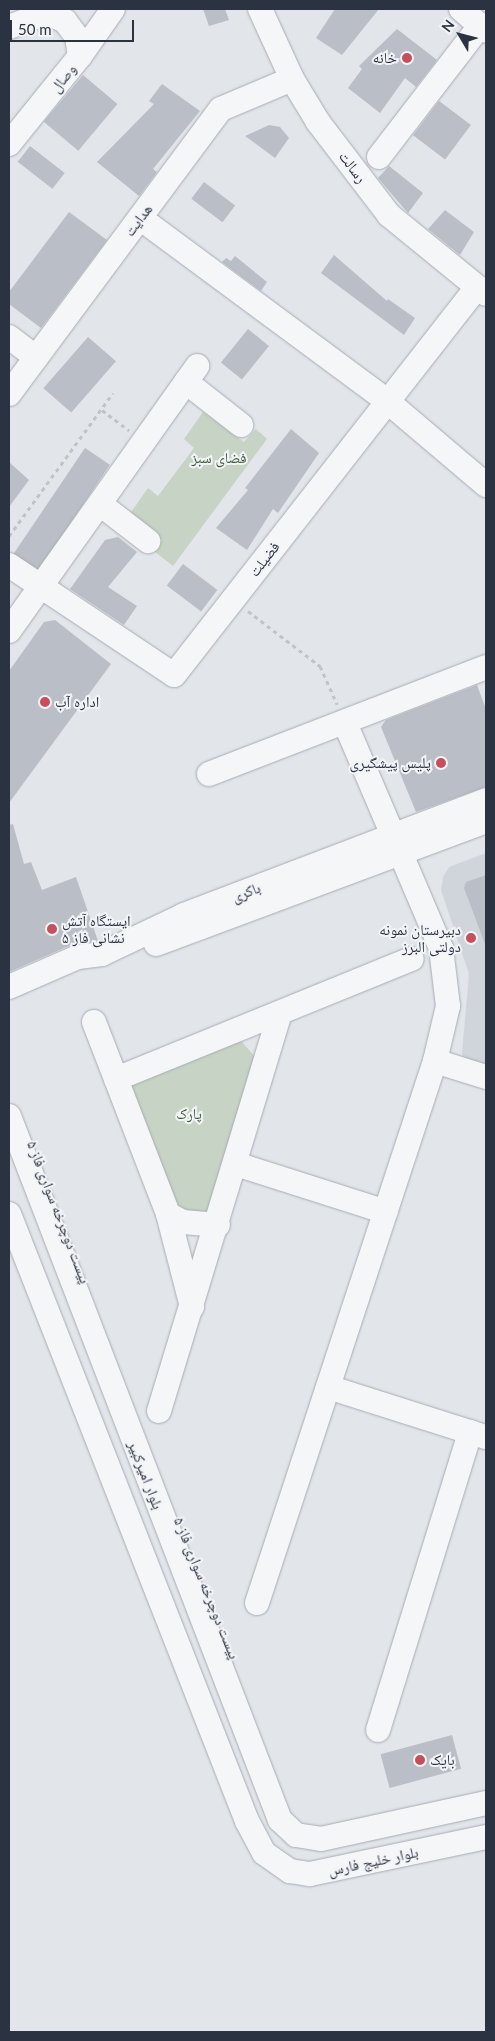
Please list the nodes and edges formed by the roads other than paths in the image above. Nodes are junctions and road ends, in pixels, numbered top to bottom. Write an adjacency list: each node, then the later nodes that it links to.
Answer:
1 (112, 9): 7 (street, وصال)
2 (260, 9): 8 (street, رسالت)
3 (461, 9): 6 (street)
4 (52, 11): 5 (street); 7 (street)
5 (9, 27)
6 (483, 28): 10 (street)
7 (80, 56): 9 (street, وصال)
8 (292, 79): 11 (street, هدایت); 12 (street, رسالت)
9 (9, 144)
10 (379, 157)
11 (140, 218): 14 (street, هدایت); 16 (street)
12 (482, 290): 16 (street, فضیلت)
13 (9, 337): 14 (street)
14 (36, 357): 15 (street, هدایت)
15 (9, 394)
16 (387, 401): 18 (street); 22 (street, فضیلت)
17 (241, 426): 19 (street)
18 (486, 485)
19 (100, 504): 20 (street); 22 (street)
20 (148, 541)
21 (9, 565): 22 (street, فضیلت)
22 (41, 588): 23 (street)
23 (9, 631)
24 (486, 666): 25 (street)
25 (345, 723): 26 (street); 29 (street)
26 (209, 774)
27 (486, 800): 29 (street, باکری)
28 (486, 821): 29 (street, باکری)
29 (396, 845): 31 (street, باکری); 32 (street, باکری); 35 (street)
30 (412, 959): 33 (street)
31 (9, 987)
32 (9, 1003)
33 (280, 1013): 37 (street); 39 (street)
34 (94, 1022): 37 (street)
35 (435, 1061): 36 (street); 40 (street)
36 (486, 1077)
37 (116, 1079): 42 (street)
38 (9, 1116): 51 (street, بلوار امیرکبیر)
39 (236, 1164): 40 (street); 43 (street)
40 (386, 1212): 45 (street)
41 (9, 1214): 52 (street, بلوار امیرکبیر)
42 (168, 1214): 43 (street); 44 (street)
43 (218, 1225): 44 (street)
44 (192, 1307): 46 (street)
45 (328, 1388): 47 (street); 48 (street)
46 (159, 1411)
47 (478, 1435): 49 (street)
48 (257, 1603)
49 (378, 1730)
50 (486, 1803): 54 (street)
51 (272, 1807): 52 (street); 54 (street, بلوار امیرکبیر)
52 (247, 1821): 55 (street, بلوار امیرکبیر)
53 (486, 1837): 56 (street, بلوار خلیج فارس)
54 (314, 1838): 56 (street)
55 (264, 1853): 56 (street, بلوار خلیج فارس)
56 (316, 1873)

